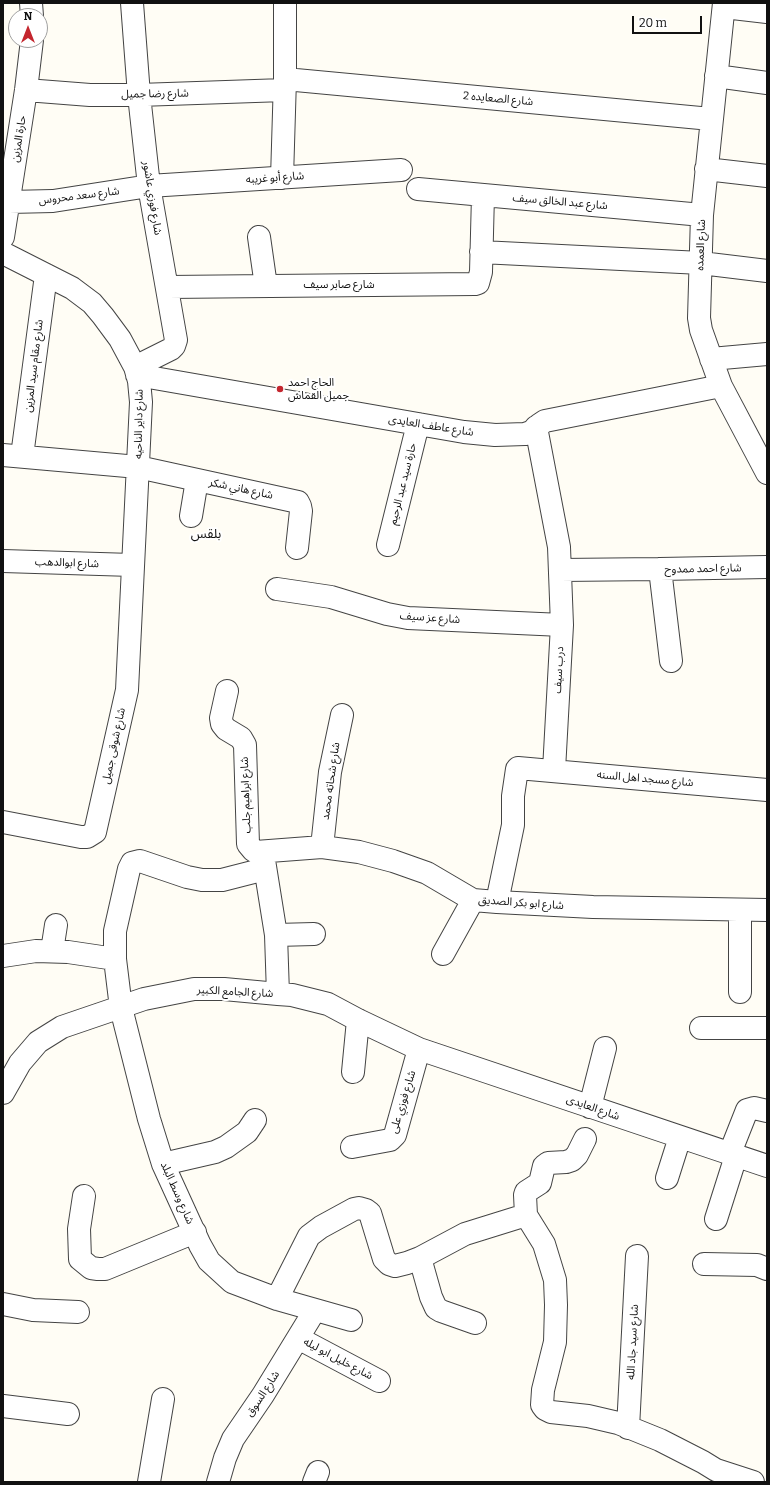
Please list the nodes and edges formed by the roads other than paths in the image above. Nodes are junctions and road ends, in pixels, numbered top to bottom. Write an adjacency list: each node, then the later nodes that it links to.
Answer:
1 (132, 3): 10 (street, شارع فوزي عاشور)
2 (285, 3): 8 (street)
3 (724, 5): 4 (street); 6 (street, شارع العمده)
4 (767, 12)
5 (31, 48): 9 (street, حارة المزين)
6 (716, 76): 7 (street); 11 (street, شارع العمده)
7 (767, 83)
8 (285, 85): 10 (street, شارع رضا جميل); 11 (street, شارع الصعايده 2); 16 (street)
9 (26, 90): 10 (street, شارع رضا جميل); 12 (street, حارة المزين)
10 (139, 95): 17 (street, شارع فوزي عاشور)
11 (711, 119): 13 (street, شارع العمده)
12 (9, 154): 20 (street, حارة المزين)
13 (706, 169): 15 (street); 21 (street, شارع العمده)
14 (401, 170): 16 (street, شارع أبو غريبه)
15 (767, 176)
16 (282, 178): 17 (street, شارع أبو غريبه)
17 (149, 186): 20 (street, شارع سعد محروس); 30 (street, شارع فوزي عاشور)
18 (418, 189): 19 (street, شارع عبد الخالق سيف)
19 (483, 195): 21 (street, شارع عبد الخالق سيف); 24 (street, شارع صابر سيف)
20 (9, 202): 22 (street, حارة المزين)
21 (702, 215): 26 (street, شارع العمده)
22 (3, 237)
23 (259, 237): 29 (street)
24 (481, 252): 26 (street); 29 (street, شارع صابر سيف)
25 (3, 253): 28 (street, شارع داير الناحيه)
26 (700, 263): 27 (street); 32 (street, شارع العمده)
27 (767, 270)
28 (46, 275): 33 (street, شارع داير الناحيه); 37 (street, شارع مقام سيد المزين)
29 (266, 286): 30 (street, شارع صابر سيف)
30 (168, 287): 33 (street, شارع فوزي عاشور)
31 (767, 354): 32 (street)
32 (711, 359): 34 (street, شارع العمده)
33 (136, 371): 35 (street, شارع عاطف العايدى); 38 (street, شارع داير الناحيه)
34 (721, 386): 36 (street, شارع عاطف العايدى); 39 (street, شارع العمده)
35 (418, 424): 36 (street, شارع عاطف العايدى); 42 (street, حارة سيد عبد الرحيم)
36 (536, 427): 48 (street, درب سيف)
37 (13, 456): 38 (street, شارع مقام سيد المزين)
38 (138, 467): 40 (street, شارع هاني شكر); 45 (street, شارع داير الناحيه)
39 (767, 473)
40 (197, 480): 41 (street); 43 (street, شارع هاني شكر)
41 (191, 516)
42 (388, 545)
43 (297, 548)
44 (3, 561): 45 (street, شارع ابوالدهب)
45 (132, 565): 56 (street, شارع شوقى جميل)
46 (767, 567): 47 (street, شارع احمد ممدوح)
47 (660, 569): 48 (street); 51 (street, شارع احمد ممدوح)
48 (560, 570): 50 (street, درب سيف)
49 (277, 589): 50 (street, شارع عز سيف)
50 (562, 625): 54 (street, درب سيف)
51 (672, 661)
52 (227, 691): 58 (street, شارع ابراهيم جلب)
53 (342, 715): 57 (street, شارع شحاته محمد)
54 (554, 770): 55 (street, شارع مسجد اهل السنه); 60 (street, شارع مسجد اهل السنه)
55 (767, 790)
56 (3, 822)
57 (322, 847): 58 (street, شارع ابو بكر الصديق); 59 (street, شارع ابو بكر الصديق)
58 (264, 860): 65 (street); 69 (street, شارع ابو بكر الصديق)
59 (472, 900): 60 (street, شارع ابو بكر الصديق); 67 (street)
60 (497, 902): 61 (street, شارع ابو بكر الصديق)
61 (740, 910): 62 (street, شارع ابو بكر الصديق); 70 (street)
62 (767, 910)
63 (56, 925): 66 (street)
64 (314, 934): 65 (street)
65 (276, 935): 71 (street)
66 (52, 951): 68 (street); 69 (street)
67 (443, 954)
68 (3, 956)
69 (115, 959): 72 (street, شارع وسط البلد)
70 (740, 992)
71 (278, 994): 72 (street, شارع الجامع الكبير); 73 (street, شارع الجامع الكبير)
72 (121, 1008): 79 (street, شارع الجامع الكبير); 87 (street, شارع وسط البلد)
73 (358, 1020): 77 (street, شارع الجامع الكبير); 78 (street)
74 (700, 1028): 75 (street)
75 (767, 1028)
76 (605, 1048): 80 (street)
77 (419, 1050): 80 (street, شارع العايدى); 85 (street, شارع فوزي على)
78 (353, 1072)
79 (3, 1093)
80 (590, 1107): 83 (street, شارع العايدى)
81 (767, 1111): 86 (street)
82 (255, 1120): 87 (street)
83 (680, 1137): 86 (street, شارع العايدى); 89 (street)
84 (585, 1139): 91 (street)
85 (352, 1147)
86 (733, 1155): 88 (street, شارع العايدى); 92 (street)
87 (163, 1164): 93 (street, شارع وسط البلد)
88 (767, 1166)
89 (667, 1178)
90 (84, 1196): 93 (street)
91 (526, 1215): 95 (street); 109 (street)
92 (716, 1219)
93 (195, 1232): 98 (street, شارع وسط البلد)
94 (637, 1256): 109 (street, شارع سيد جاد الله)
95 (420, 1258): 98 (street); 103 (street)
96 (704, 1264): 97 (street)
97 (767, 1269)
98 (277, 1299): 100 (street, شارع وسط البلد)
99 (3, 1304): 101 (street)
100 (314, 1310): 102 (street, شارع وسط البلد); 104 (street, شارع السوق)
101 (78, 1312)
102 (351, 1320)
103 (475, 1323)
104 (298, 1338): 105 (street, شارع خليل ابو ليله); 112 (street, شارع السوق)
105 (379, 1381)
106 (163, 1399): 111 (street)
107 (3, 1406): 108 (street)
108 (68, 1414)
109 (628, 1428): 110 (street)
110 (715, 1476): 113 (street)
111 (149, 1482)
112 (218, 1482)
113 (753, 1482)

